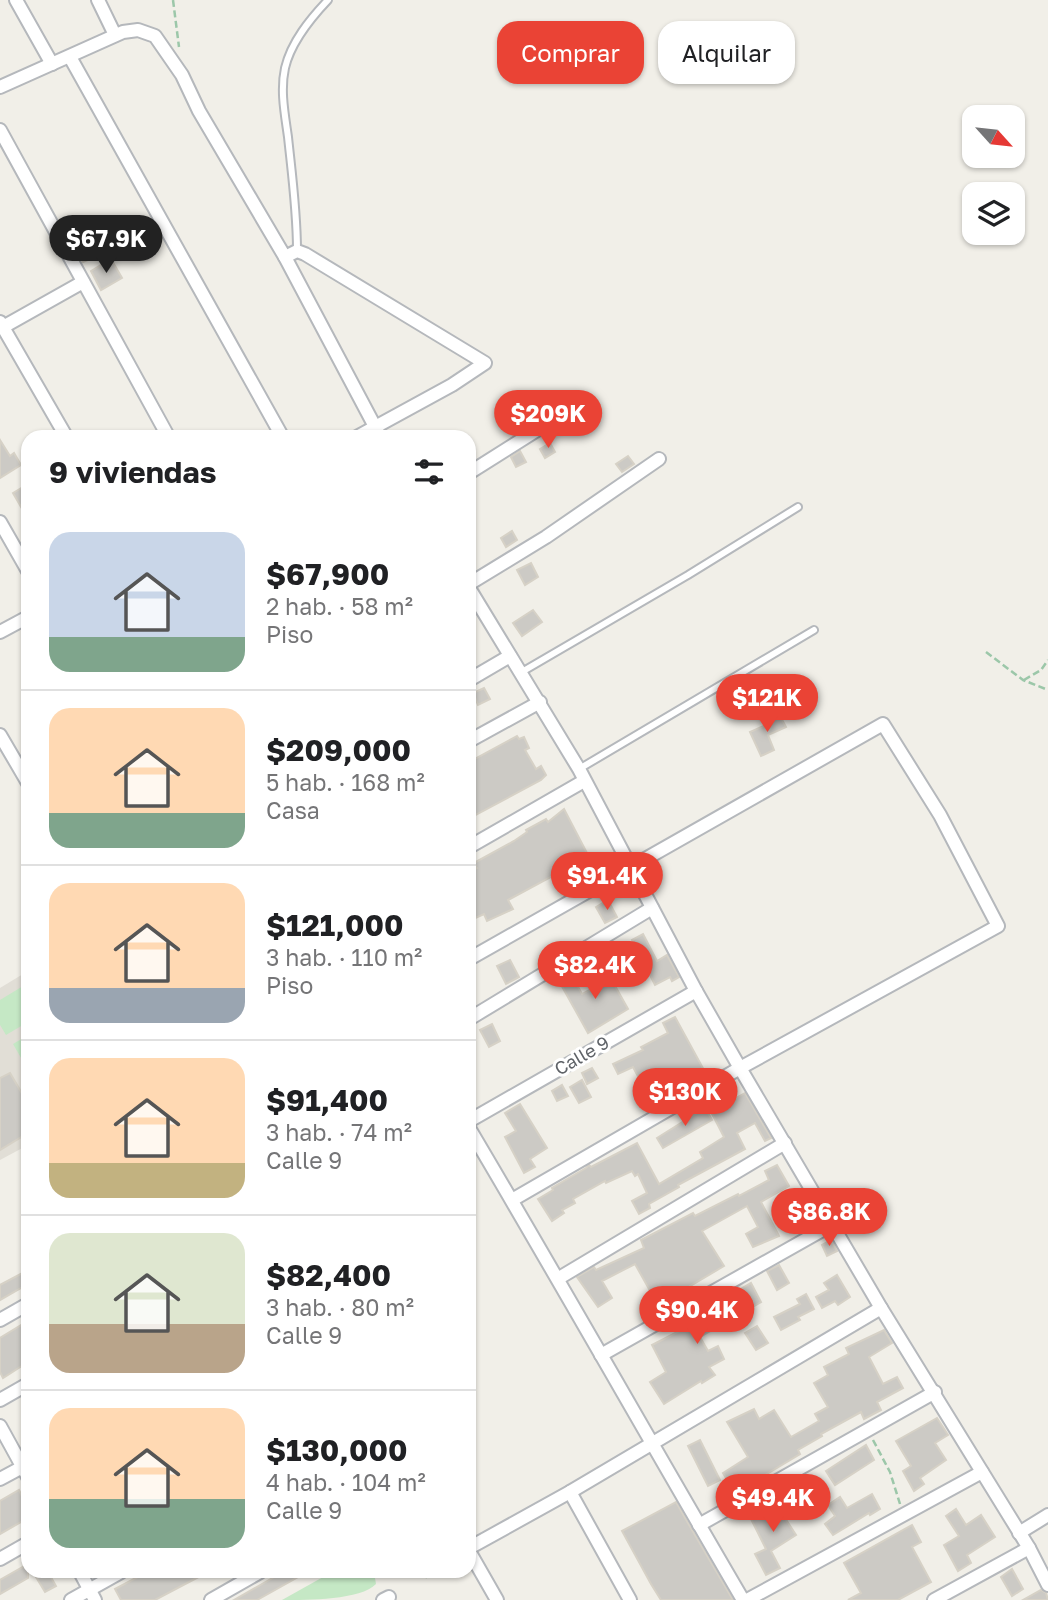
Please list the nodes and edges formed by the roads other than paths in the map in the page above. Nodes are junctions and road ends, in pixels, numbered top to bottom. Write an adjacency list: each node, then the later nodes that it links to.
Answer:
1 (16, 0): 6 (street)
2 (98, 0): 4 (street)
3 (328, 0): 9 (lane)
4 (116, 35): 5 (street); 9 (street)
5 (70, 57): 6 (street); 15 (street)
6 (52, 64): 7 (street)
7 (0, 87)
8 (0, 130): 10 (street)
9 (291, 254): 16 (street); 17 (street)
10 (83, 282): 11 (street); 14 (street)
11 (1, 325): 13 (street)
12 (572, 408): 19 (street)
13 (62, 430)
14 (165, 430)
15 (279, 430)
16 (377, 430)
17 (381, 430)
18 (659, 459): 23 (street)
19 (476, 469)
20 (798, 507): 29 (lane)
21 (0, 522): 22 (street)
22 (21, 559)
23 (476, 582)
24 (476, 598): 28 (street)
25 (21, 621): 27 (street)
26 (814, 629): 35 (lane)
27 (0, 632)
28 (510, 656): 29 (street); 30 (street)
29 (520, 673): 31 (street)
30 (476, 676)
31 (540, 702): 33 (street); 35 (street)
32 (0, 735): 34 (street)
33 (476, 737)
34 (21, 771)
35 (582, 775): 36 (street); 37 (street)
36 (476, 843)
37 (630, 867): 38 (street); 39 (street); 42 (street)
38 (652, 908): 40 (street); 41 (street)
39 (476, 955)
40 (696, 991): 42 (street); 43 (street, Calle 9)
41 (476, 1015)
42 (740, 1068): 45 (street); 46 (street)
43 (476, 1117)
44 (476, 1140): 46 (street)
45 (785, 1143): 47 (street); 48 (street)
46 (512, 1200): 48 (street)
47 (833, 1224): 50 (street); 52 (street)
48 (559, 1278): 52 (street)
49 (21, 1308): 51 (street)
50 (881, 1308): 54 (street); 57 (street)
51 (0, 1320)
52 (601, 1355): 57 (street)
53 (21, 1388): 55 (street)
54 (934, 1392): 60 (street); 64 (street)
55 (0, 1400)
56 (0, 1426): 58 (street)
57 (651, 1443): 62 (street); 64 (street)
58 (21, 1461)
59 (21, 1471): 61 (street)
60 (982, 1472): 65 (street); 80 (street)
61 (0, 1479)
62 (570, 1492): 66 (street); 79 (street)
63 (1048, 1515): 65 (street)
64 (699, 1525): 80 (street)
65 (1019, 1533): 68 (street)
66 (476, 1545)
67 (21, 1547): 69 (street)
68 (1029, 1548): 74 (street); 81 (street)
69 (0, 1559)
70 (476, 1561): 78 (street)
71 (83, 1578): 75 (street)
72 (113, 1578): 75 (street)
73 (250, 1578): 77 (street)
74 (1048, 1585)
75 (92, 1595): 76 (street)
76 (71, 1600)
77 (211, 1600)
78 (498, 1600)
79 (630, 1600)
80 (745, 1600)
81 (934, 1600)

